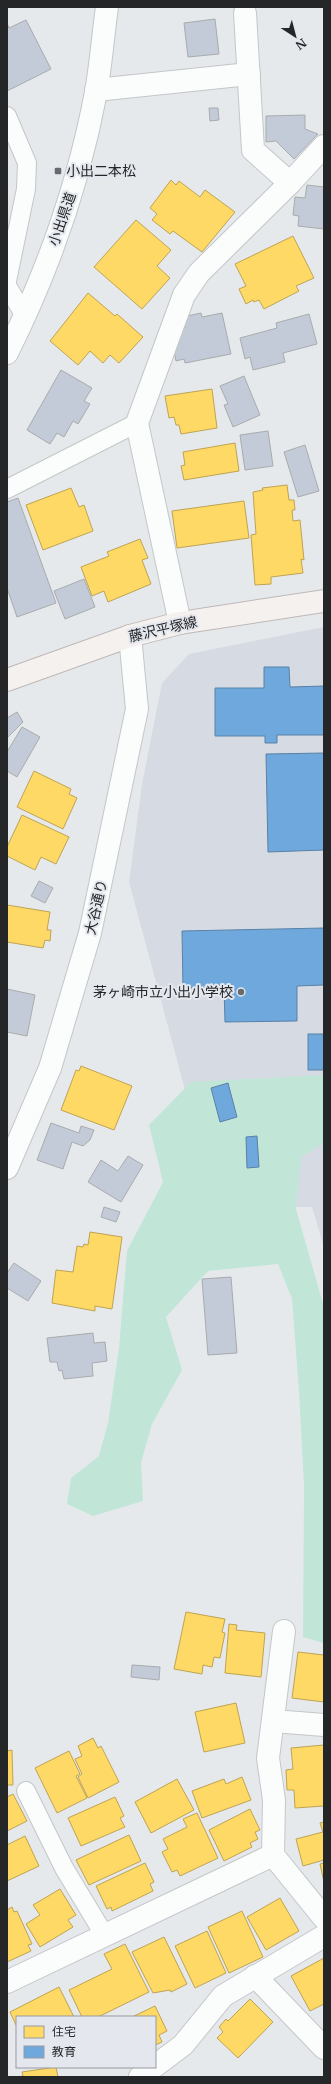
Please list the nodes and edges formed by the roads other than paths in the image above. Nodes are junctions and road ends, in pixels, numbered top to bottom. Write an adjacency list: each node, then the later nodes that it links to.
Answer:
1 (107, 7): 4 (street, 小出県道)
2 (246, 13): 3 (street)
3 (249, 74): 4 (street); 7 (street)
4 (96, 90): 10 (street, 小出県道)
5 (7, 116): 8 (lane)
6 (324, 146): 7 (street)
7 (290, 183): 12 (street)
8 (7, 281)
9 (7, 286): 10 (lane)
10 (26, 316): 11 (street, 小出県道)
11 (7, 353)
12 (137, 423): 13 (lane); 15 (street)
13 (7, 489)
14 (324, 601): 15 (main road, 藤沢平塚線)
15 (180, 623): 16 (main road, 藤沢平塚線)
16 (130, 636): 17 (main road, 藤沢平塚線); 18 (street, 大谷通り)
17 (7, 680)
18 (7, 1168)
19 (284, 1631): 20 (street)
20 (273, 1721): 21 (street); 23 (street)
21 (324, 1725)
22 (26, 1791): 25 (lane)
23 (273, 1855): 24 (street); 25 (street)
24 (324, 1918)
25 (105, 1936): 28 (street)
26 (324, 1936): 27 (street)
27 (255, 1976): 29 (street); 30 (street)
28 (7, 1982)
29 (324, 2048)
30 (156, 2065)
31 (151, 2068): 32 (street)
32 (140, 2077)

